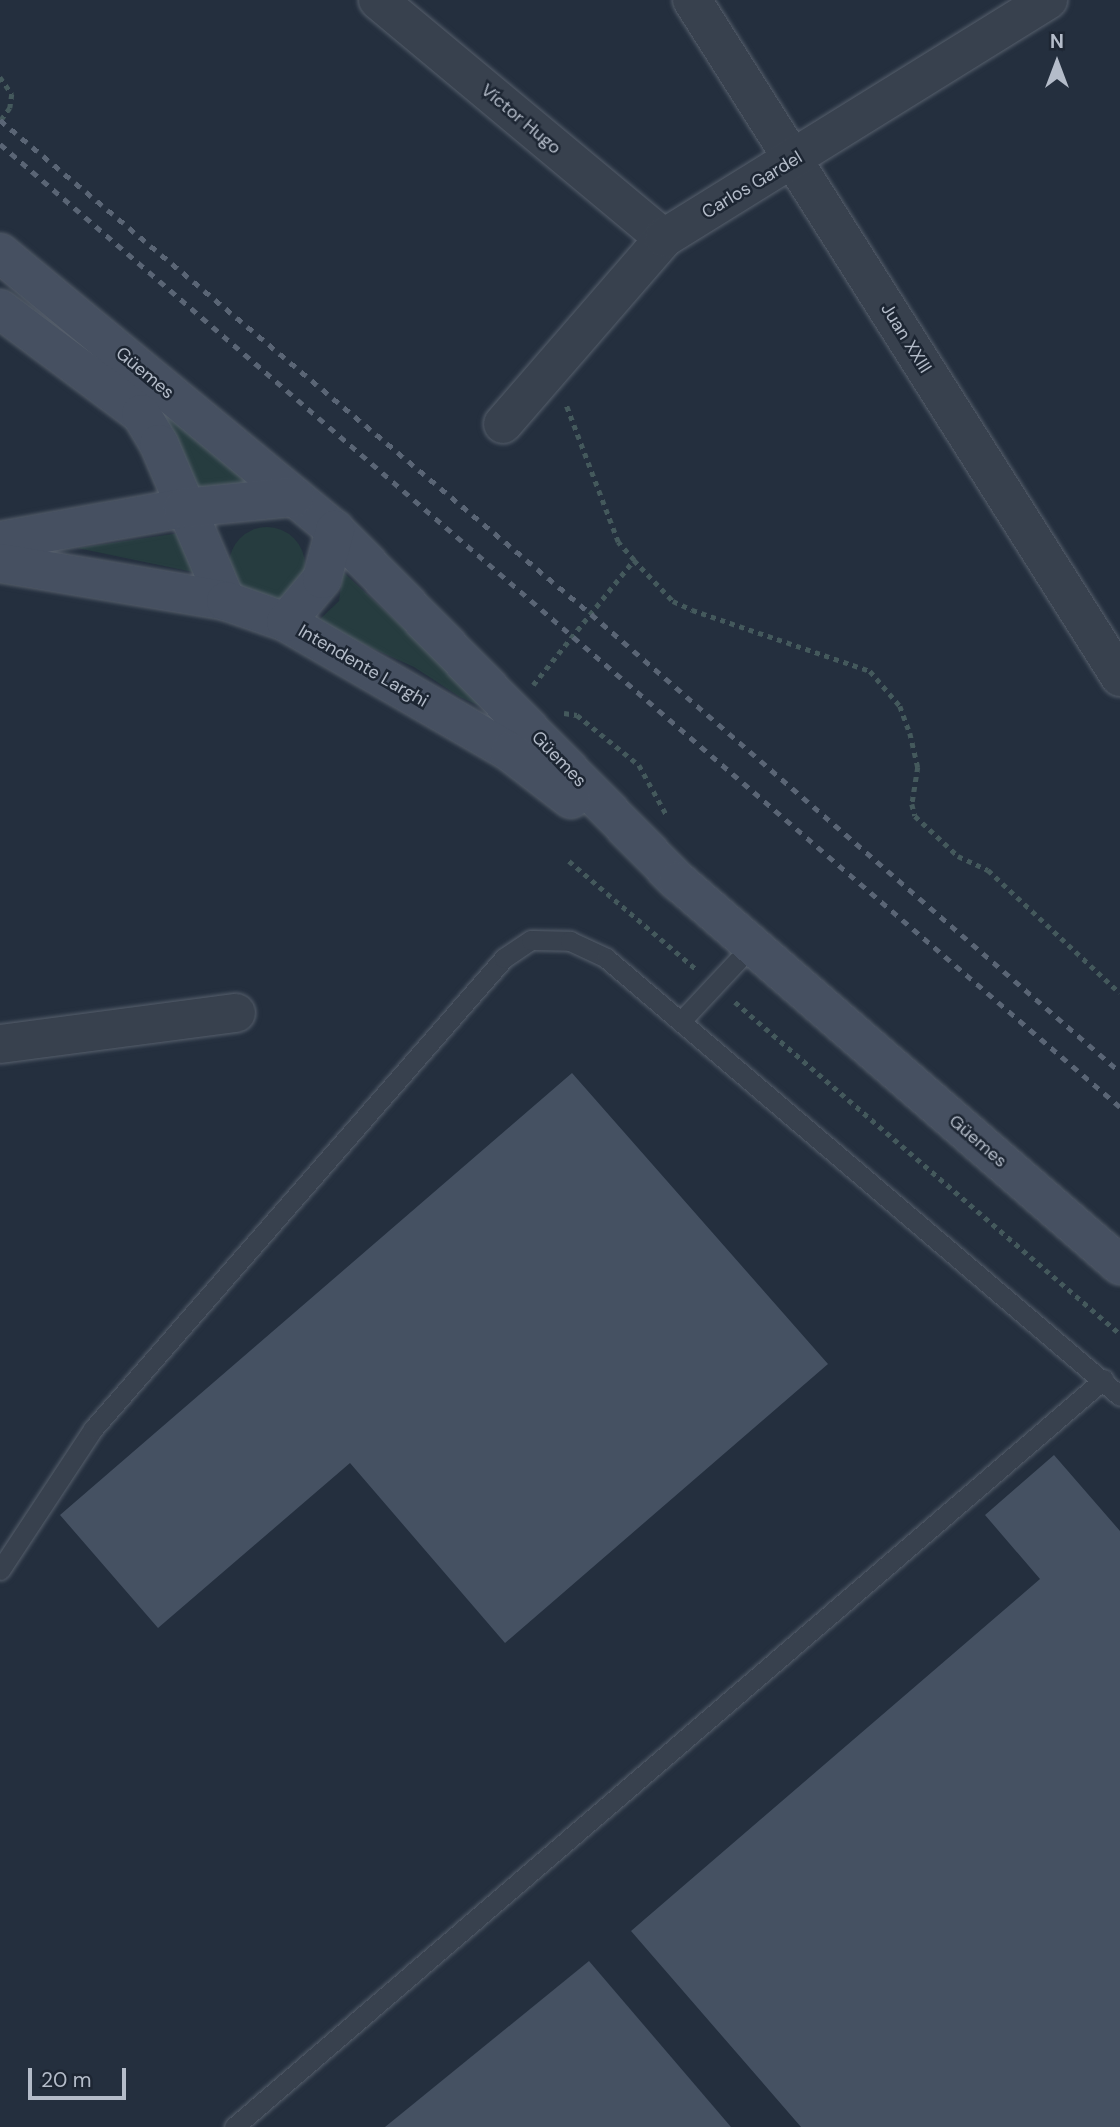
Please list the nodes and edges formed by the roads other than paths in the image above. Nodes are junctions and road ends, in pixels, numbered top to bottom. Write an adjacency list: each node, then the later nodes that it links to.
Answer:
1 (378, 0): 5 (street, Víctor Hugo)
2 (692, 0): 4 (street, Juan XXIII)
3 (1048, 0): 4 (street, Carlos Gardel)
4 (793, 160): 5 (street, Carlos Gardel); 16 (street, Juan XXIII)
5 (664, 238): 8 (street, Carlos Gardel)
6 (0, 253): 9 (main road, Güemes)
7 (0, 309): 10 (main road, Güemes)
8 (503, 424)
9 (294, 497): 10 (main road); 11 (main road, Güemes)
10 (183, 508): 12 (main road); 14 (main road, Güemes)
11 (335, 530): 15 (main road); 17 (main road, Güemes)
12 (0, 541)
13 (0, 564): 14 (main road, Intendente Larghi)
14 (226, 601): 15 (main road, Intendente Larghi)
15 (286, 622): 17 (main road, Intendente Larghi)
16 (1120, 677)
17 (678, 881): 18 (main road, Güemes)
18 (752, 944): 20 (lane); 22 (main road, Güemes)
19 (236, 1013): 21 (street)
20 (681, 1021): 23 (lane); 25 (lane)
21 (0, 1044)
22 (1120, 1265)
23 (1104, 1379): 24 (lane); 26 (lane)
24 (1120, 1396)
25 (0, 1570)
26 (234, 2127)

